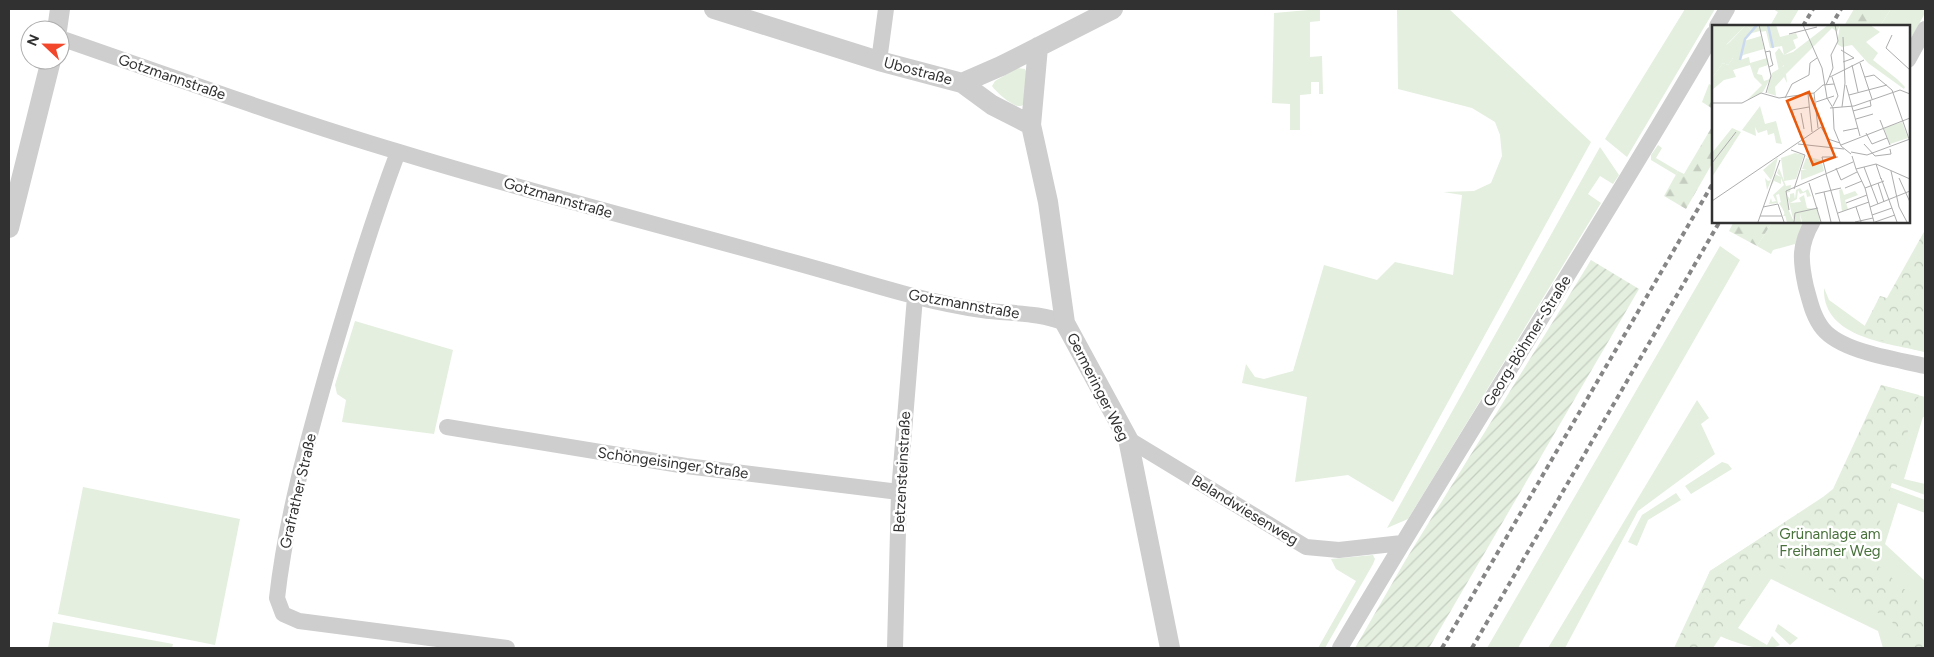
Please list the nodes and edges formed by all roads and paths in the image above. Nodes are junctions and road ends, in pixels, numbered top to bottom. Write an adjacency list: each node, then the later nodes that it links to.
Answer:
1 (714, 9): 11 (street, Ubostraße)
2 (886, 9): 11 (street)
3 (1113, 9): 9 (street, Ubostraße)
4 (1727, 9): 5 (street)
5 (1718, 25)
6 (1925, 30): 10 (street)
7 (1712, 36): 24 (street, Georg-Böhmer-Straße)
8 (70, 41): 15 (street, Gotzmannstraße)
9 (1038, 47): 13 (street, Ubostraße); 14 (street, Germeringer Weg)
10 (1909, 58)
11 (879, 61): 13 (street, Ubostraße)
12 (48, 70): 17 (street)
13 (962, 83): 14 (street)
14 (1030, 125): 19 (street, Germeringer Weg)
15 (398, 152): 18 (street, Gotzmannstraße); 25 (street, Grafrather Straße)
16 (1812, 222): 20 (street)
17 (9, 228)
18 (915, 297): 19 (street, Gotzmannstraße); 23 (street, Betzensteinstraße)
19 (1065, 323): 22 (street, Germeringer Weg)
20 (1925, 366)
21 (447, 427): 23 (street, Schöngeisinger Straße)
22 (1128, 439): 24 (street, Belandwiesenweg); 27 (street, Germeringer Weg)
23 (899, 492): 26 (street, Betzensteinstraße)
24 (1402, 543): 28 (street, Georg-Böhmer-Straße)
25 (507, 648)
26 (895, 648)
27 (1170, 648)
28 (1340, 648)

